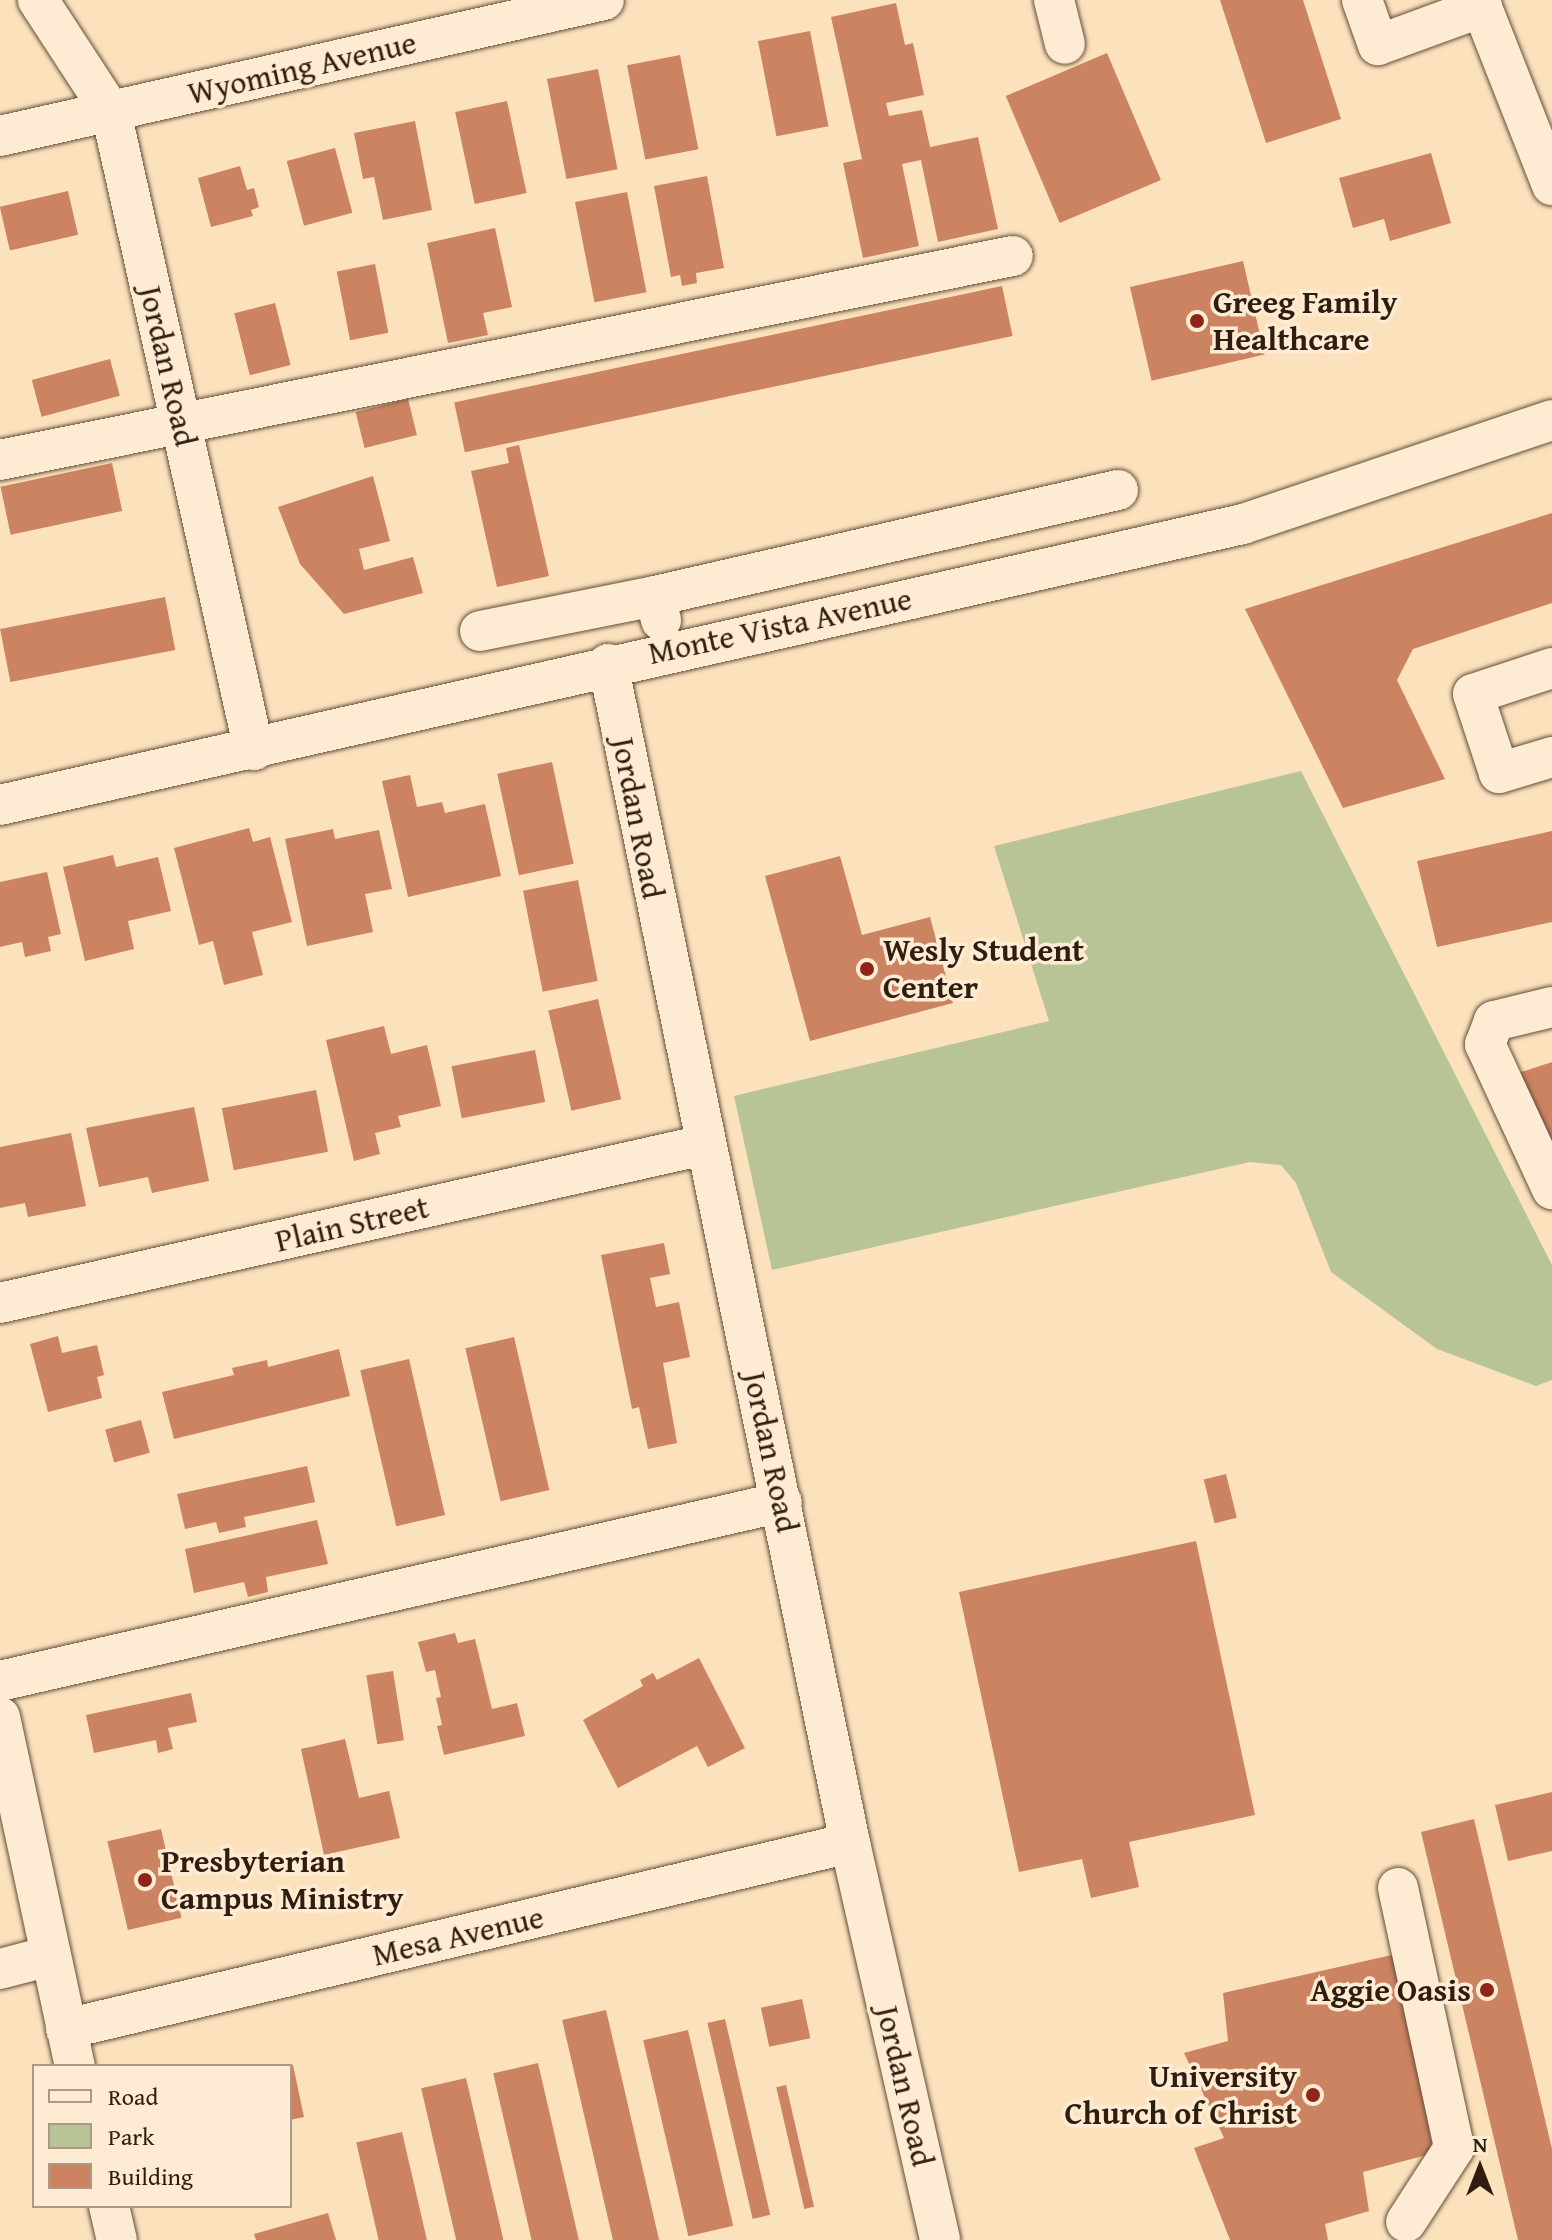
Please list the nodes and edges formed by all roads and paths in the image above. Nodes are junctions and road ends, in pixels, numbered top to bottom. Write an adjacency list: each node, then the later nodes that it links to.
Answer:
1 (38, 0): 8 (street, Jordan Road)
2 (604, 0): 6 (street, Wyoming Avenue)
3 (1054, 0): 7 (street)
4 (1362, 0): 5 (street)
5 (1480, 4): 10 (street)
6 (504, 10): 8 (street, Wyoming Avenue)
7 (1065, 44)
8 (111, 112): 9 (street, Wyoming Avenue); 13 (street, Jordan Road)
9 (0, 136)
10 (1552, 185)
11 (1013, 256): 13 (street)
12 (1552, 420): 18 (street, Monte Vista Avenue)
13 (180, 421): 14 (street); 21 (street, Jordan Road)
14 (0, 460)
15 (1118, 490): 16 (street)
16 (655, 596): 17 (street); 18 (street)
17 (480, 631)
18 (669, 650): 19 (street, Monte Vista Avenue)
19 (608, 664): 21 (street, Monte Vista Avenue); 25 (street, Jordan Road)
20 (1552, 668): 22 (street)
21 (254, 750): 23 (street, Monte Vista Avenue)
22 (1552, 757)
23 (0, 805)
24 (1552, 1007): 26 (street)
25 (704, 1145): 27 (street, Plain Street); 28 (street, Jordan Road)
26 (1552, 1189)
27 (0, 1303)
28 (782, 1502): 29 (street); 31 (street, Jordan Road)
29 (0, 1681)
30 (0, 1717): 33 (street)
31 (850, 1843): 35 (street, Mesa Avenue); 39 (street, Jordan Road)
32 (1398, 1888): 37 (street)
33 (50, 1956): 34 (street); 35 (street)
34 (0, 1969)
35 (70, 2048)
36 (109, 2208): 38 (street)
37 (1406, 2222)
38 (117, 2240)
39 (940, 2240)

